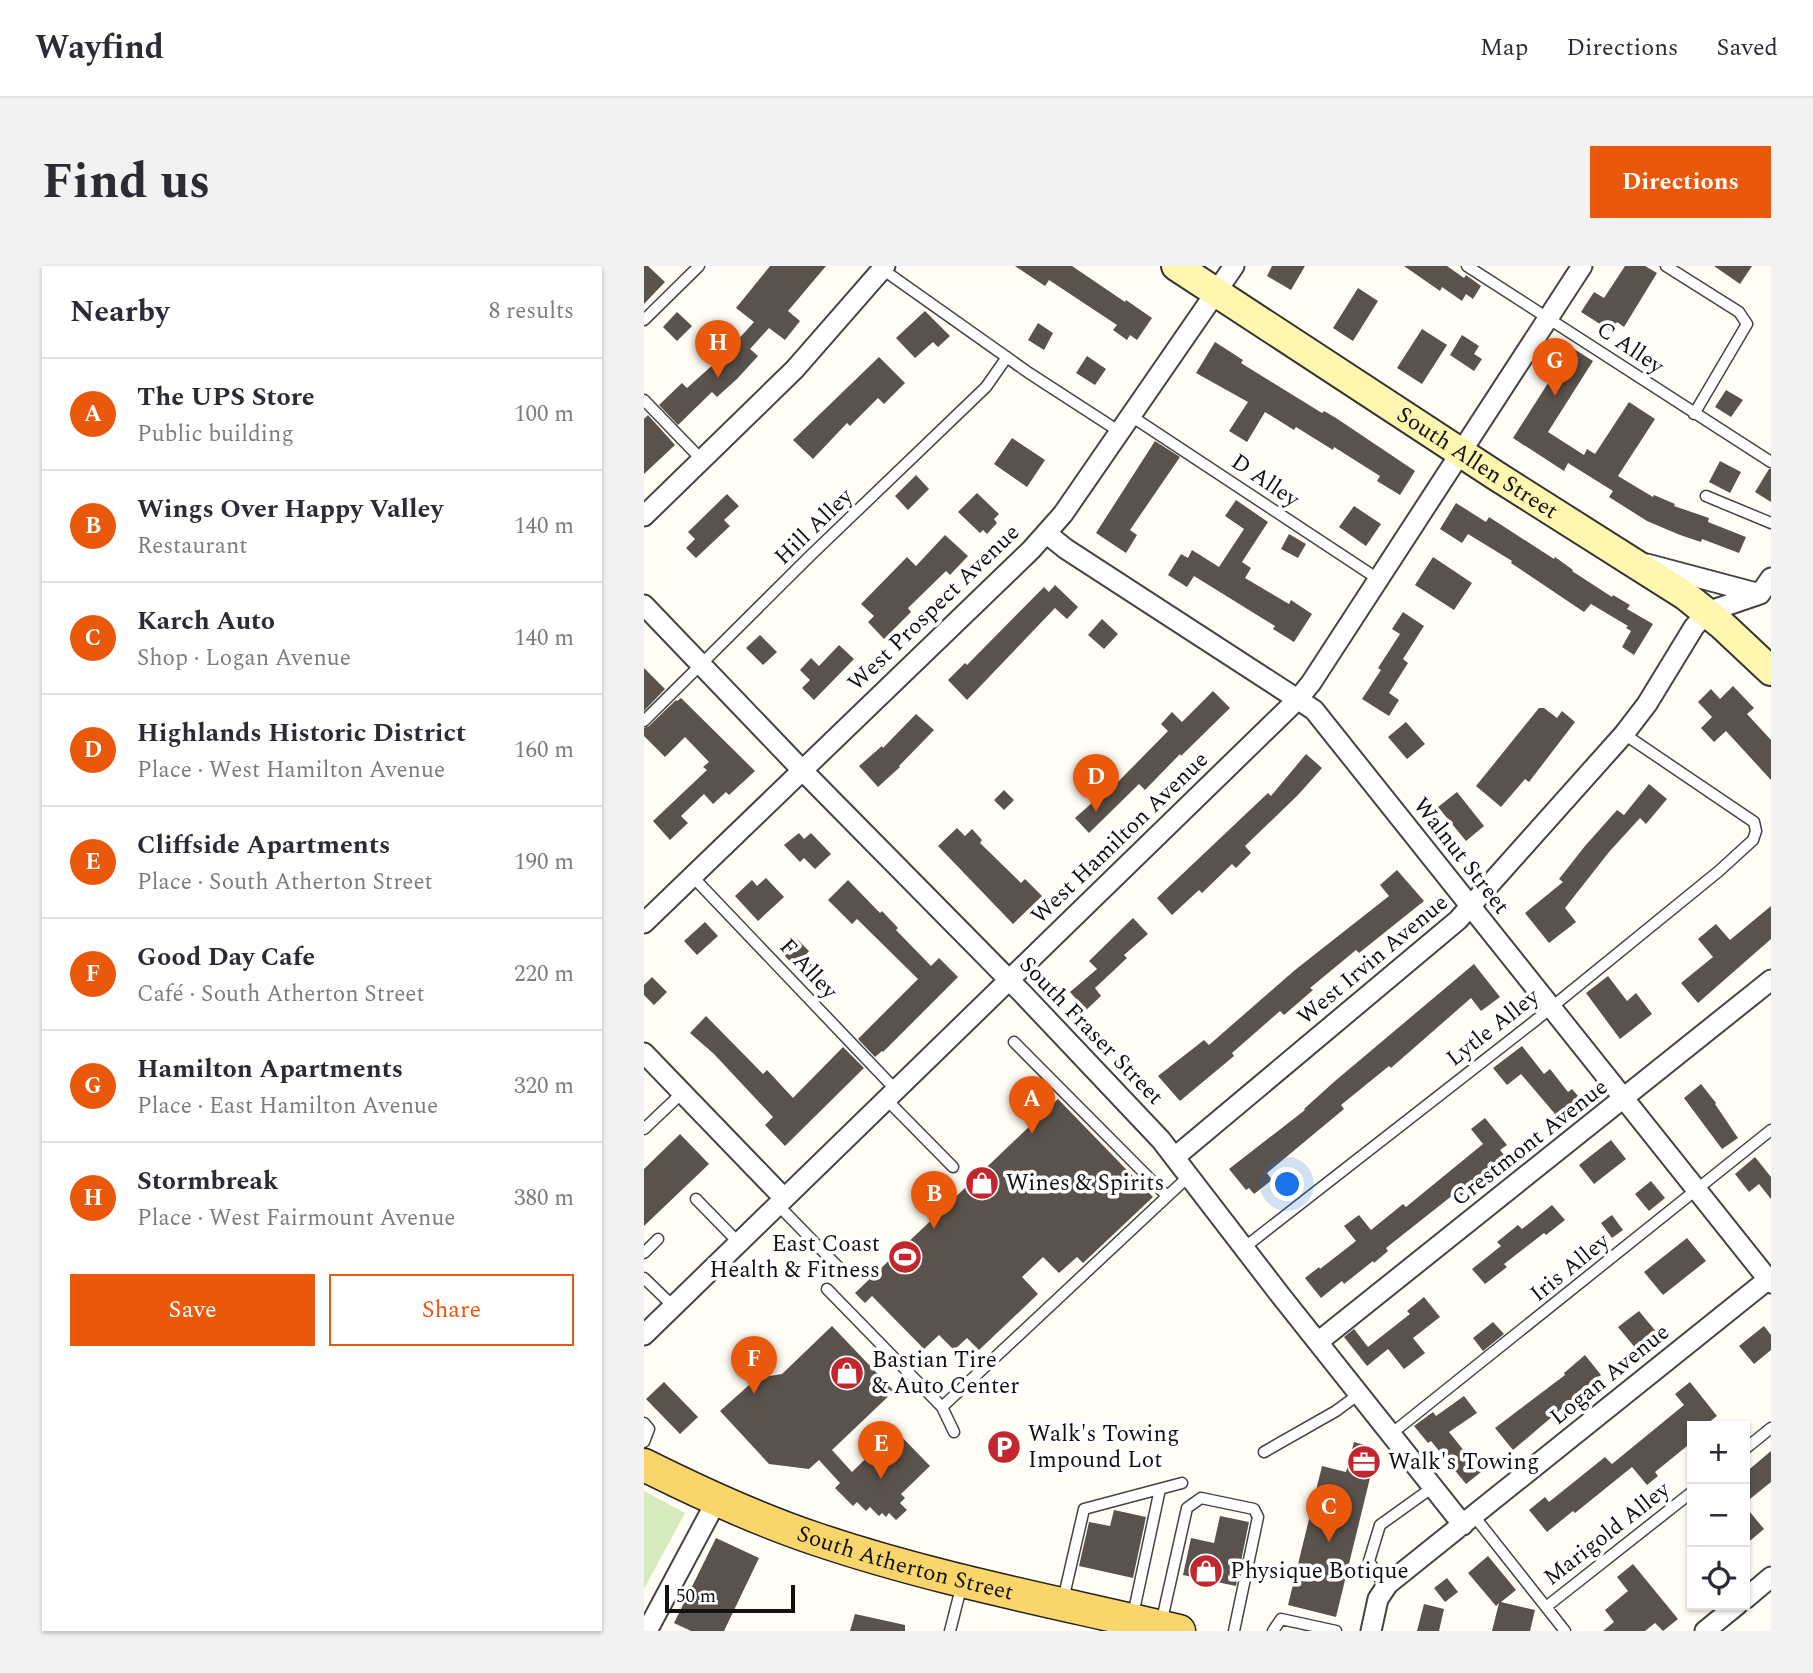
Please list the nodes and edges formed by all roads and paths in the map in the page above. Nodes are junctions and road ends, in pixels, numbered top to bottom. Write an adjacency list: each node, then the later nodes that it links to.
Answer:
1 (699, 266): 10 (lane)
2 (1176, 266): 8 (street, South Allen Street)
3 (1234, 266): 8 (street, West Prospect Avenue)
4 (1467, 266): 9 (lane, C Alley)
5 (1582, 266): 9 (street, West Hamilton Avenue)
6 (1665, 266): 13 (lane)
7 (882, 267): 11 (lane); 17 (street)
8 (1216, 293): 14 (street, West Prospect Avenue); 16 (street, South Allen Street)
9 (1549, 317): 13 (lane, C Alley); 16 (street, West Hamilton Avenue)
10 (644, 320)
11 (1007, 357): 15 (lane); 28 (lane, Hill Alley)
12 (644, 400): 17 (lane)
13 (1694, 414): 18 (lane, C Alley)
14 (1131, 416): 15 (street, West Prospect Avenue); 24 (lane, D Alley)
15 (1120, 432): 22 (street, West Prospect Avenue)
16 (1461, 452): 23 (street, South Allen Street); 24 (street, West Hamilton Avenue)
17 (702, 460): 20 (street)
18 (1771, 462)
19 (1706, 496): 21 (lane)
20 (644, 516)
21 (1771, 523)
22 (1046, 533): 30 (street, Walnut Street); 33 (street, West Prospect Avenue)
23 (1629, 560): 25 (street); 27 (street, South Allen Street)
24 (1378, 579): 30 (street, West Hamilton Avenue)
25 (1767, 589): 27 (street)
26 (644, 605): 28 (street, South Fraser Street)
27 (1707, 612): 29 (street, South Allen Street); 32 (street, West Irvin Avenue)
28 (702, 664): 31 (lane, Hill Alley); 33 (street, South Fraser Street)
29 (1768, 664)
30 (1298, 699): 35 (street, Walnut Street); 37 (street, West Hamilton Avenue)
31 (644, 721)
32 (1624, 734): 35 (street, West Irvin Avenue); 39 (lane, Lytle Alley)
33 (802, 770): 34 (street, West Prospect Avenue); 37 (street, South Fraser Street)
34 (692, 876): 36 (street, West Prospect Avenue); 43 (lane, F Alley)
35 (1471, 908): 39 (street, Walnut Street); 47 (street, West Irvin Avenue)
36 (644, 923)
37 (1009, 980): 43 (street, West Hamilton Avenue); 47 (street, South Fraser Street)
38 (1771, 980): 44 (street, Crestmont Avenue)
39 (1550, 1008): 44 (street, Walnut Street); 56 (lane, Lytle Alley)
40 (1014, 1042): 51 (lane)
41 (644, 1053): 42 (street)
42 (683, 1092): 45 (lane); 53 (street)
43 (890, 1094): 48 (lane, F Alley); 53 (street, West Hamilton Avenue)
44 (1624, 1100): 50 (street, Walnut Street); 64 (street, Crestmont Avenue)
45 (644, 1129)
46 (1771, 1130): 50 (lane, Iris Alley)
47 (1175, 1157): 49 (street, South Fraser Street)
48 (953, 1167)
49 (1189, 1176): 51 (lane); 56 (street, South Fraser Street)
50 (1697, 1190): 60 (street, Walnut Street); 70 (lane, Iris Alley)
51 (1167, 1196): 66 (lane)
52 (696, 1199): 55 (lane)
53 (780, 1200): 55 (street, West Hamilton Avenue); 58 (lane)
54 (658, 1239): 57 (lane)
55 (738, 1242): 62 (street, West Hamilton Avenue)
56 (1245, 1247): 64 (street, South Fraser Street)
57 (644, 1253)
58 (844, 1273)
59 (644, 1278): 62 (lane)
60 (1770, 1280): 80 (street, Logan Avenue)
61 (827, 1289): 66 (lane)
62 (673, 1306): 63 (street, West Hamilton Avenue)
63 (644, 1335)
64 (1318, 1342): 65 (street, South Fraser Street)
65 (1359, 1394): 70 (street, South Fraser Street); 73 (lane)
66 (942, 1407): 69 (lane)
67 (644, 1423): 71 (lane)
68 (1771, 1428): 72 (lane)
69 (954, 1432)
70 (1391, 1434): 76 (street, South Fraser Street)
71 (644, 1442)
72 (1750, 1445)
73 (1264, 1452)
74 (644, 1465): 79 (main road, South Atherton Street)
75 (1182, 1483): 77 (lane)
76 (1433, 1487): 80 (street, South Fraser Street); 83 (lane)
77 (1160, 1489): 85 (lane); 88 (lane)
78 (1687, 1496): 86 (lane, Marigold Alley)
79 (717, 1500): 82 (main road, South Atherton Street); 89 (street)
80 (1468, 1521): 83 (street, Logan Avenue); 86 (lane, South Fraser Street)
81 (1771, 1577): 84 (street)
82 (963, 1580): 85 (main road, South Atherton Street); 90 (lane)
83 (1385, 1587): 94 (street)
84 (1750, 1595)
85 (1062, 1604): 88 (main road, South Atherton Street)
86 (1546, 1607): 95 (lane, South Fraser Street)
87 (1731, 1610): 96 (street)
88 (1157, 1626): 91 (lane)
89 (647, 1631)
90 (950, 1631)
91 (1234, 1631)
92 (1273, 1631): 93 (lane)
93 (1336, 1631)
94 (1371, 1631)
95 (1565, 1631)
96 (1705, 1631)

